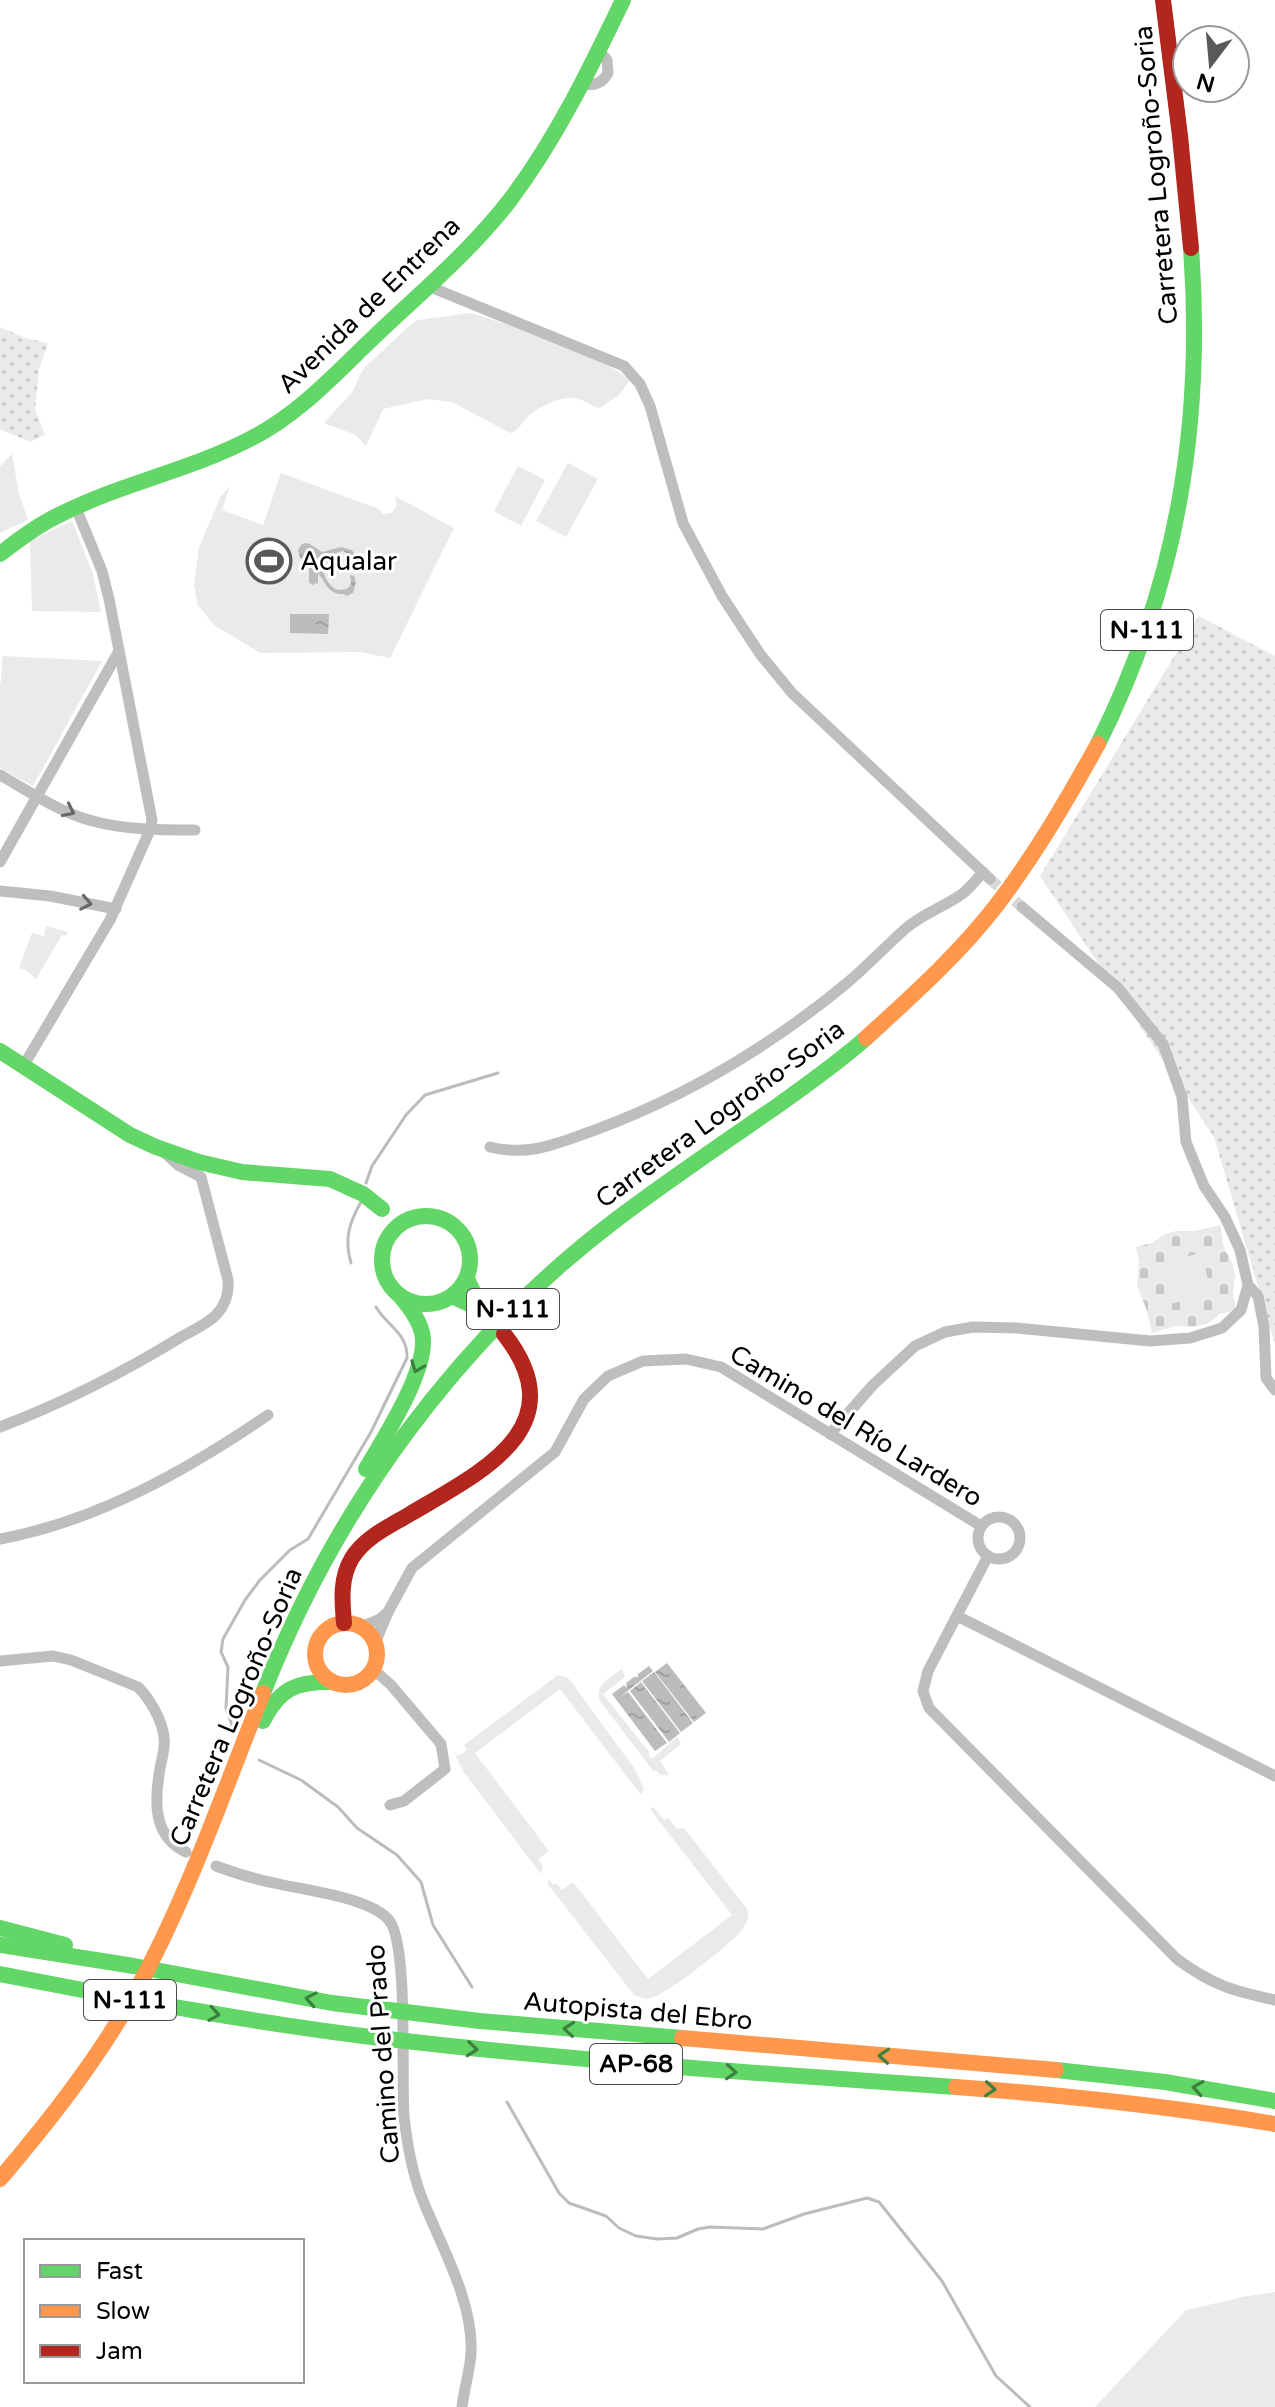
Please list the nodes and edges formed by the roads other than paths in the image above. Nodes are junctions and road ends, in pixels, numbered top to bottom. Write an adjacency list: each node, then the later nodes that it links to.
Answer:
1 (623, 0): 3 (main road, Avenida de Entrena)
2 (1161, 0): 38 (main road, Carretera Logroño-Soria / N-111)
3 (428, 286): 4 (main road, Avenida de Entrena); 17 (street)
4 (76, 508): 5 (main road, Avenida de Entrena); 6 (street)
5 (0, 554)
6 (119, 651): 8 (street); 9 (street)
7 (0, 775): 8 (street)
8 (38, 796): 9 (street, one-way to 9); 11 (street)
9 (150, 830): 10 (street); 14 (street)
10 (195, 830)
11 (0, 862)
12 (0, 891): 14 (street, one-way to 14)
13 (1022, 907): 23 (street)
14 (116, 909): 16 (street)
15 (0, 1051): 16 (main road)
16 (24, 1065): 18 (main road)
17 (490, 1147)
18 (161, 1149): 19 (main road); 29 (street)
19 (382, 1209): 20 (main road); 21 (main road)
20 (410, 1219): 21 (main road); 22 (main road)
21 (392, 1232): 24 (main road)
22 (467, 1279): 25 (main road); 25 (main road)
23 (1248, 1285): 27 (street); 30 (street)
24 (400, 1296): 25 (main road); 38 (main road, one-way to 38)
25 (452, 1296)
26 (504, 1334): 36 (main road)
27 (1275, 1390)
28 (268, 1415): 32 (street)
29 (0, 1427)
30 (830, 1434): 31 (street, Camino del Río Lardero); 34 (street, Camino del Río Lardero)
31 (981, 1526): 33 (street); 33 (street)
32 (0, 1539)
33 (988, 1556): 35 (street)
34 (388, 1612): 37 (street); 39 (street, Camino del Río Lardero)
35 (957, 1616): 43 (street); 52 (street)
36 (344, 1623): 37 (main road); 42 (main road)
37 (361, 1627): 39 (main road)
38 (284, 1642): 45 (main road, Carretera Logroño-Soria / N-111)
39 (375, 1643): 41 (main road)
40 (0, 1661): 46 (street)
41 (373, 1669): 42 (main road); 44 (street)
42 (333, 1682): 45 (main road)
43 (1275, 1776)
44 (390, 1805)
45 (208, 1836): 55 (main road, Carretera Logroño-Soria / N-111)
46 (186, 1852)
47 (216, 1866): 56 (street, Camino del Prado)
48 (0, 1928): 50 (main road)
49 (0, 1945): 50 (main road, Autopista del Ebro / AP-68)
50 (134, 1966): 53 (main road, Autopista del Ebro / AP-68, one-way to 50)
51 (0, 1974): 54 (main road, Autopista del Ebro / AP-68, one-way to 54)
52 (1275, 2000)
53 (1275, 2101)
54 (1275, 2124)
55 (0, 2179)
56 (462, 2407)

